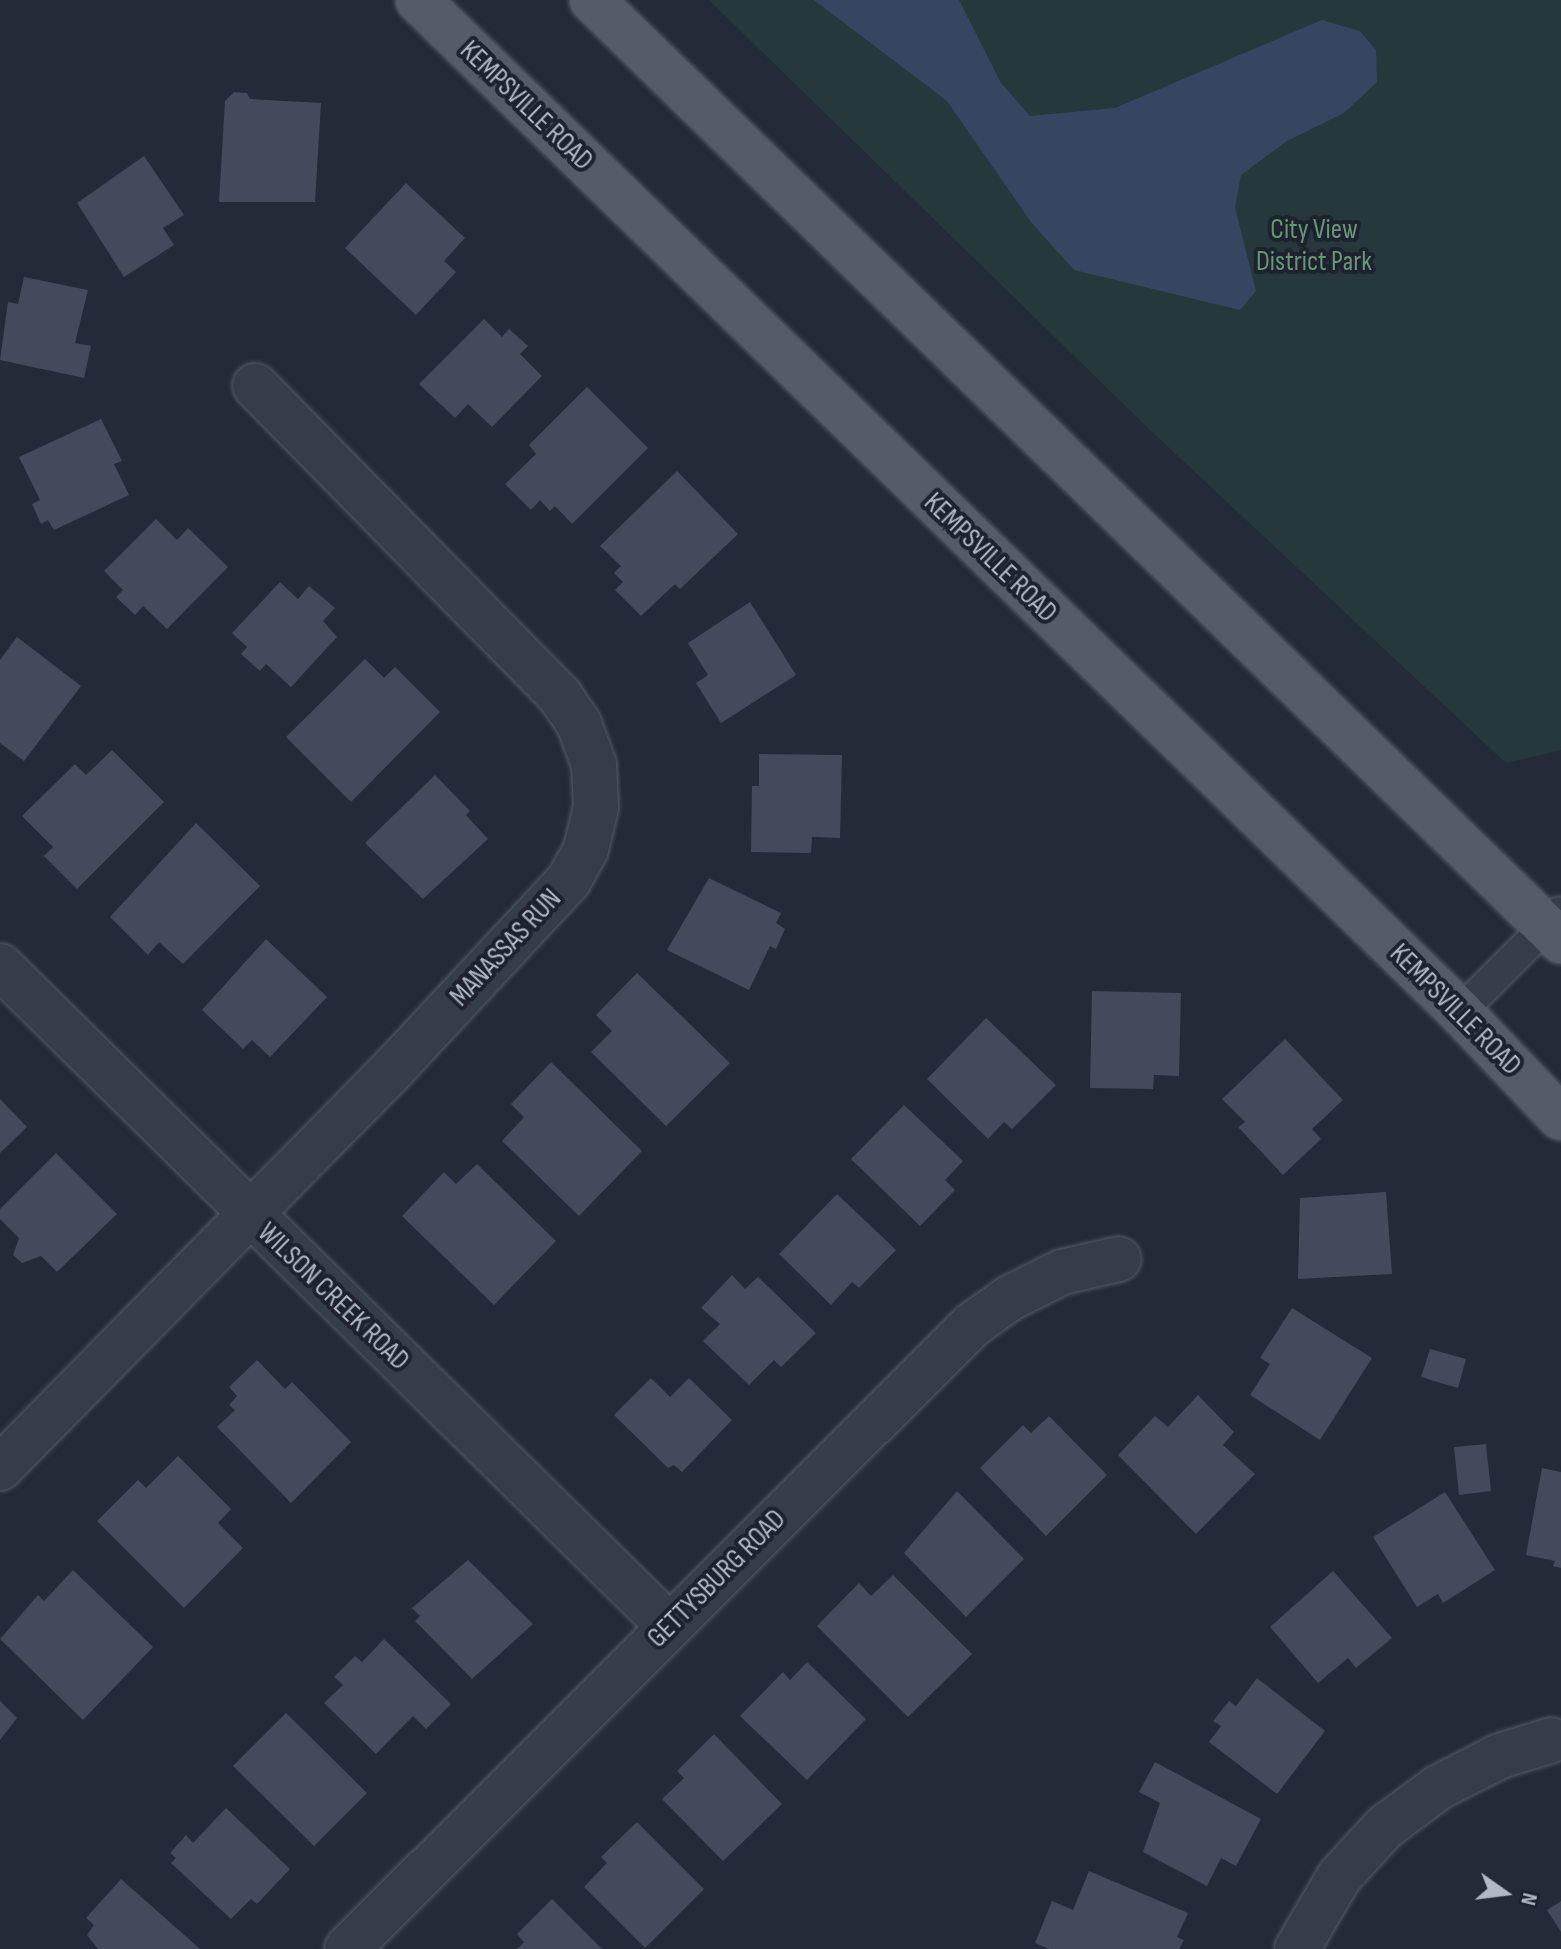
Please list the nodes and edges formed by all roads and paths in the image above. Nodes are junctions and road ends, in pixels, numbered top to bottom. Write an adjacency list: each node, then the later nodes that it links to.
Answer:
1 (418, 0): 6 (main road, KEMPSVILLE ROAD)
2 (592, 0): 4 (main road)
3 (255, 386): 8 (street, MANASSAS RUN)
4 (1556, 925): 6 (lane)
5 (0, 966): 8 (street, WILSON CREEK ROAD)
6 (1460, 1012): 7 (main road, KEMPSVILLE ROAD)
7 (1561, 1118)
8 (249, 1215): 10 (street, MANASSAS RUN); 11 (street, WILSON CREEK ROAD)
9 (1119, 1259): 11 (street, GETTYSBURG ROAD)
10 (0, 1468)
11 (669, 1626): 13 (street, GETTYSBURG ROAD)
12 (1552, 1740): 14 (street)
13 (347, 1949)
14 (1297, 1949)

